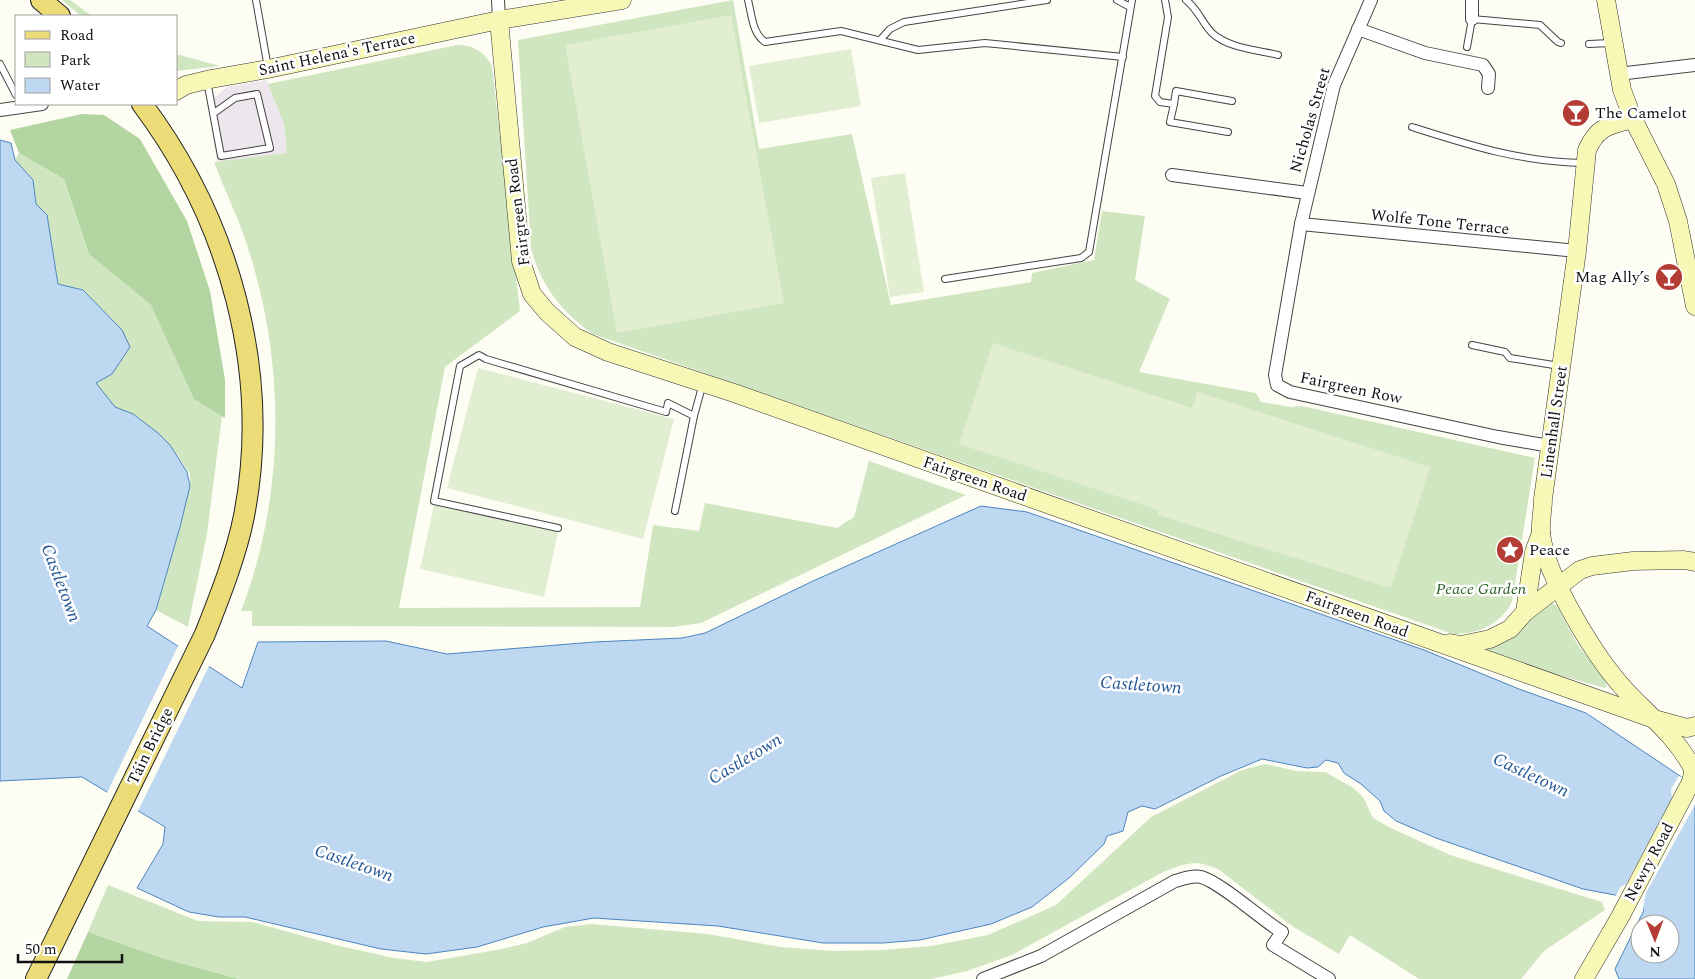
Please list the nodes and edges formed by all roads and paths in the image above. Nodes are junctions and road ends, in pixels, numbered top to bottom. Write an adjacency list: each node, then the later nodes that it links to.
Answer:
1 (41, 0): 15 (main road)
2 (256, 0): 28 (lane)
3 (498, 0): 17 (street)
4 (622, 0): 17 (main road, Saint Helena's Terrace)
5 (748, 0): 19 (lane)
6 (1047, 0): 19 (lane)
7 (1117, 0): 14 (lane)
8 (1132, 0): 14 (lane)
9 (1165, 0): 35 (lane)
10 (1186, 0): 24 (lane)
11 (1371, 0): 18 (street, Nicholas Street)
12 (1472, 0): 16 (street)
13 (1606, 0): 21 (main road)
14 (1130, 7): 25 (lane)
15 (59, 15)
16 (1472, 19): 20 (lane); 23 (lane)
17 (499, 20): 28 (main road, Saint Helena's Terrace); 54 (main road, Fairgreen Road)
18 (1358, 29): 31 (street); 45 (street, Nicholas Street)
19 (881, 39): 25 (lane)
20 (1561, 43)
21 (1612, 43): 22 (lane); 29 (main road)
22 (1589, 44)
23 (1467, 47)
24 (1278, 55)
25 (1123, 57): 49 (lane)
26 (0, 64): 33 (lane)
27 (1695, 65): 29 (street)
28 (268, 69): 30 (main road, Saint Helena's Terrace)
29 (1618, 74): 40 (main road)
30 (207, 80): 32 (main road, Saint Helena's Terrace); 39 (lane)
31 (1488, 88)
32 (178, 90)
33 (15, 93)
34 (1232, 101): 35 (lane)
35 (1174, 104): 42 (lane)
36 (22, 106): 38 (street)
37 (150, 107): 67 (main road, Táin Bridge)
38 (0, 110)
39 (214, 113): 39 (lane)
40 (1633, 119): 43 (main road, Linenhall Street); 47 (main road)
41 (1412, 127): 43 (lane)
42 (1228, 132)
43 (1586, 163): 48 (main road, Linenhall Street)
44 (1172, 175): 45 (street)
45 (1307, 193): 46 (street, Nicholas Street)
46 (1301, 224): 48 (street, Wolfe Tone Terrace); 56 (street, Fairgreen Row)
47 (1689, 243): 50 (main road)
48 (1577, 251): 53 (main road, Linenhall Street)
49 (945, 279)
50 (1693, 284): 51 (main road)
51 (1695, 306)
52 (1472, 345): 53 (lane)
53 (1561, 367): 56 (main road, Linenhall Street)
54 (703, 383): 55 (lane); 63 (main road, Fairgreen Road)
55 (694, 416): 57 (lane); 58 (lane)
56 (1550, 446): 59 (main road, Linenhall Street)
57 (675, 511)
58 (558, 528)
59 (1541, 534): 61 (main road, Linenhall Street); 62 (main road)
60 (1695, 562): 61 (main road)
61 (1559, 586): 62 (main road); 64 (main road, Linenhall Street)
62 (1525, 612): 63 (main road)
63 (1432, 641): 64 (main road, Fairgreen Road)
64 (1654, 719): 65 (main road, Fairgreen Road); 66 (main road, Newry Road)
65 (1695, 726)
66 (1693, 772): 70 (main road, Newry Road)
67 (36, 979)
68 (983, 979): 69 (street)
69 (1329, 979)
70 (1584, 979)

